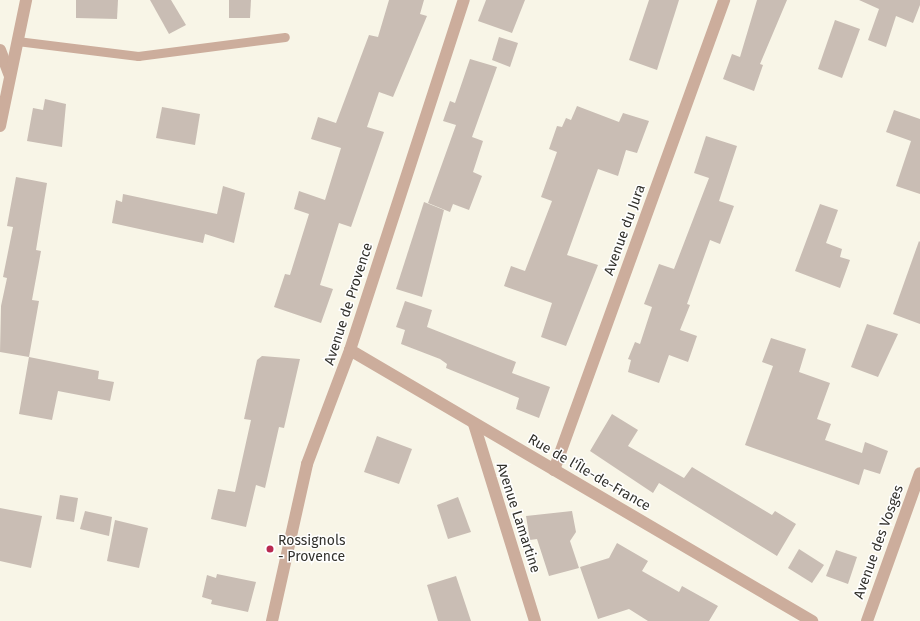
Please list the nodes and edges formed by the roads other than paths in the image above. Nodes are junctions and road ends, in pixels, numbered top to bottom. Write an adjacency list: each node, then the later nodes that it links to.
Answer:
1 (26, 0): 5 (street)
2 (464, 0): 9 (street, Avenue de Provence)
3 (724, 0): 11 (street, Avenue du Jura)
4 (285, 37): 5 (lane)
5 (17, 41): 7 (street)
6 (0, 50): 7 (street)
7 (10, 75): 8 (street)
8 (0, 126)
9 (350, 350): 10 (street, Rue de l'Île-de-France); 13 (street, Avenue de Provence)
10 (474, 424): 11 (street, Rue de l'Île-de-France); 14 (street, Avenue Lamartine)
11 (554, 470): 15 (street, Rue de l'Île-de-France)
12 (920, 473): 16 (street, Avenue des Vosges)
13 (272, 621)
14 (535, 621)
15 (812, 621)
16 (867, 621)

